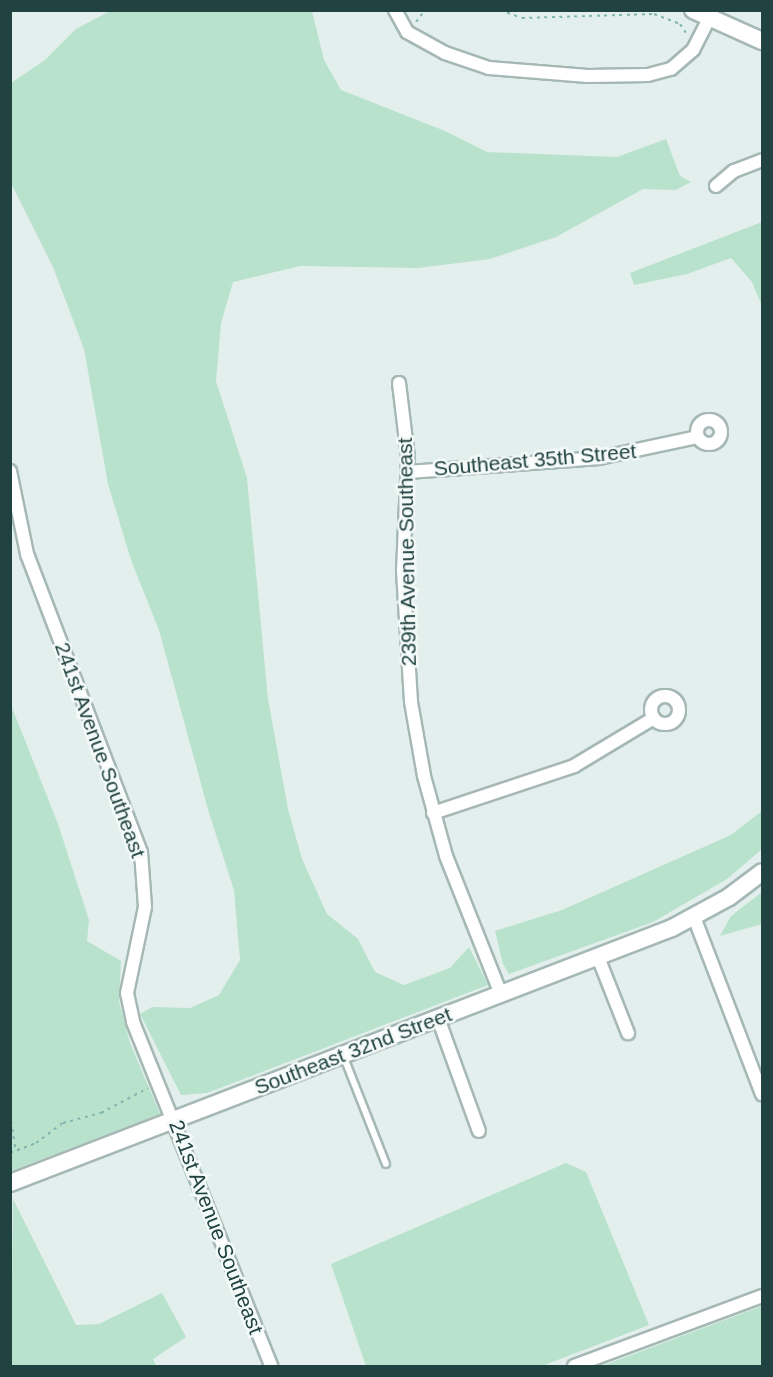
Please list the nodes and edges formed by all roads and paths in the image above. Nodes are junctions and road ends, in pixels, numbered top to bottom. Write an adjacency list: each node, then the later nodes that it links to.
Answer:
1 (395, 10): 6 (street)
2 (500, 10): 6 (path)
3 (693, 10): 4 (street)
4 (709, 18): 5 (street); 6 (street)
5 (762, 41)
6 (693, 50)
7 (762, 160): 8 (street)
8 (716, 186)
9 (399, 383): 12 (street, 239th Avenue Southeast)
10 (697, 437): 12 (street, Southeast 35th Street)
11 (10, 471): 25 (street, 241st Avenue Southeast)
12 (408, 472): 14 (street, 239th Avenue Southeast)
13 (654, 718): 14 (street)
14 (433, 813): 18 (street, 239th Avenue Southeast)
15 (762, 872): 16 (street, Southeast 32nd Street)
16 (694, 917): 17 (street, Southeast 32nd Street); 23 (street)
17 (598, 957): 18 (street, Southeast 32nd Street); 20 (street)
18 (501, 994): 19 (street, Southeast 32nd Street)
19 (438, 1018): 21 (street, Southeast 32nd Street); 26 (street)
20 (628, 1034)
21 (342, 1055): 25 (street, Southeast 32nd Street); 30 (lane)
22 (148, 1088): 28 (path)
23 (762, 1094)
24 (10, 1114): 27 (path)
25 (174, 1120): 31 (street, Southeast 32nd Street); 33 (street, 241st Avenue Southeast)
26 (479, 1131)
27 (12, 1137): 28 (path)
28 (16, 1151): 29 (path)
29 (10, 1153)
30 (386, 1164)
31 (10, 1183)
32 (762, 1296): 34 (street)
33 (271, 1366)
34 (574, 1366)

